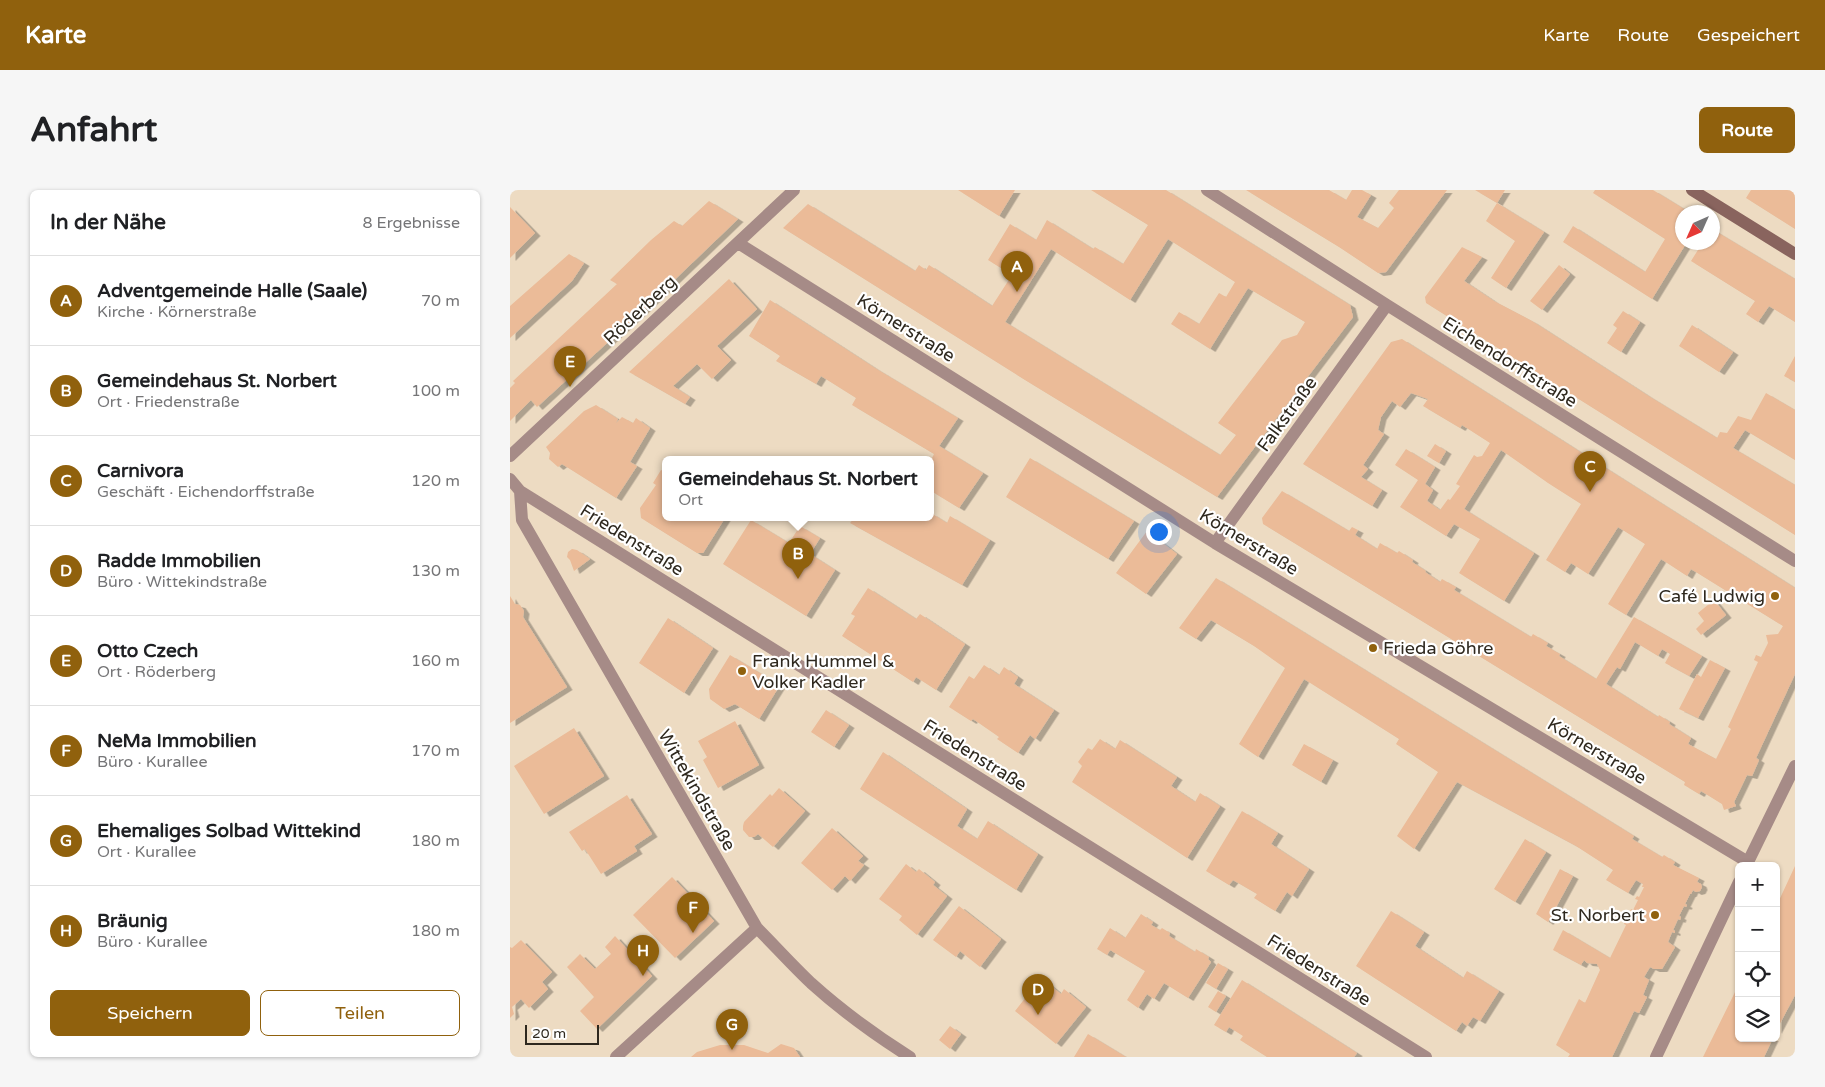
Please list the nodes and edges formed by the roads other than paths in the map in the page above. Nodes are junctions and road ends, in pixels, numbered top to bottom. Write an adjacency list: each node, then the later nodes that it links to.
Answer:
1 (794, 190): 4 (street, Röderberg)
2 (1207, 190): 6 (street, Eichendorffstraße)
3 (1692, 190): 5 (main road)
4 (738, 243): 7 (street, Röderberg); 10 (street, Körnerstraße)
5 (1795, 254)
6 (1387, 305): 10 (street, Falkstraße); 11 (street, Eichendorffstraße)
7 (510, 456)
8 (510, 479): 9 (street, Friedenstraße)
9 (520, 491): 16 (street, Wittekindstraße); 19 (street, Friedenstraße)
10 (1215, 543): 13 (street, Körnerstraße)
11 (1795, 562)
12 (1795, 766): 14 (street)
13 (1744, 862)
14 (1748, 862)
15 (1735, 890): 20 (street)
16 (757, 928): 17 (street); 18 (street, Wittekindstraße)
17 (616, 1057)
18 (910, 1057)
19 (1426, 1057)
20 (1656, 1057)

